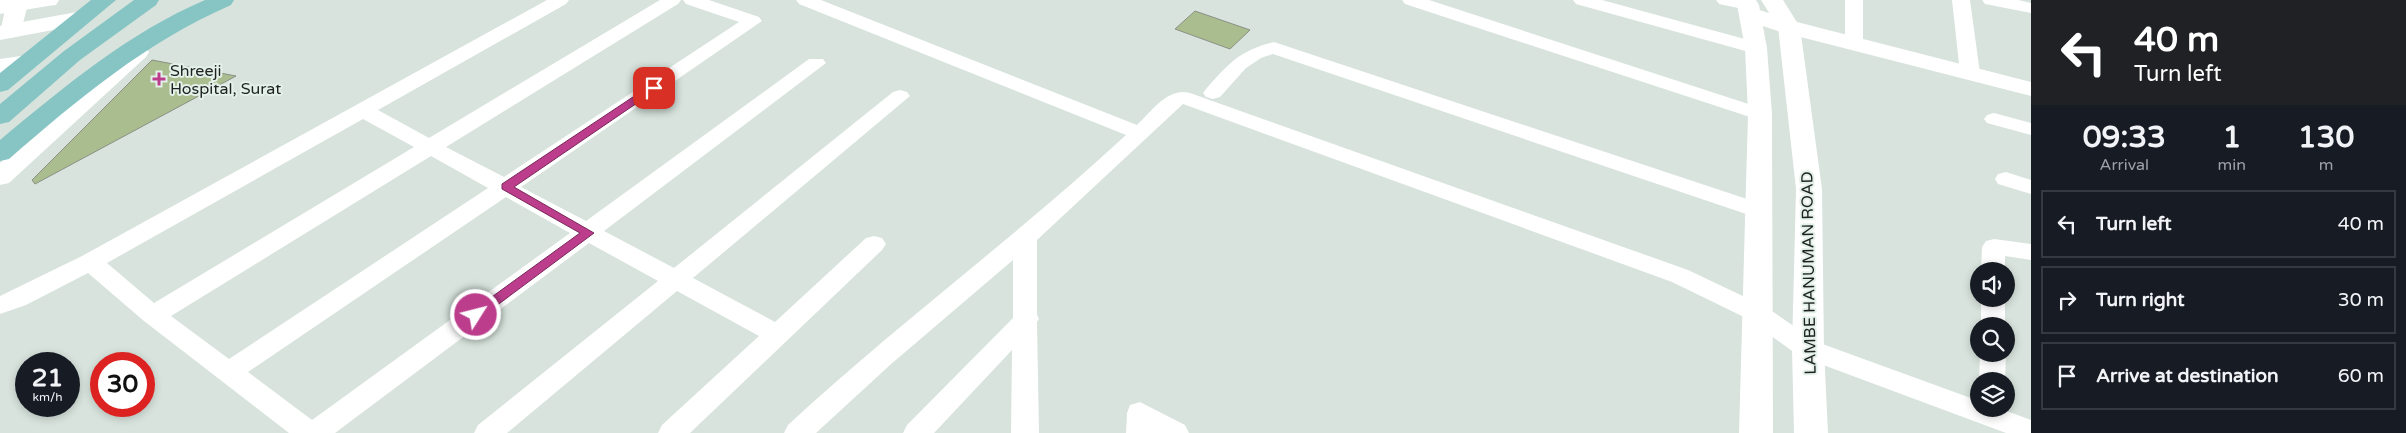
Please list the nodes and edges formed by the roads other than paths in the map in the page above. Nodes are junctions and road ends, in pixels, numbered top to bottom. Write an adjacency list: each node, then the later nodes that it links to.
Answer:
1 (48, 0): 17 (main road)
2 (105, 0): 19 (main road)
3 (148, 0): 34 (main road)
4 (174, 0): 38 (main road)
5 (223, 0): 40 (main road)
6 (560, 0): 32 (street)
7 (672, 0): 39 (street)
8 (692, 0): 44 (street)
9 (808, 0): 37 (street)
10 (1411, 0): 33 (street)
11 (1582, 0): 23 (street)
12 (1854, 0): 22 (street)
13 (1961, 0): 27 (street)
14 (1990, 0): 18 (street)
15 (206, 1): 41 (main road)
16 (1748, 4): 20 (main road, LAMBE HANUMAN ROAD); 23 (main road, LAMBE HANUMAN ROAD)
17 (6, 5): 21 (main road)
18 (2031, 8)
19 (77, 19): 21 (main road); 24 (main road)
20 (1789, 27): 22 (main road); 58 (main road, LAMBE HANUMAN ROAD)
21 (5, 32)
22 (1854, 44): 27 (main road)
23 (1756, 48): 33 (main road, LAMBE HANUMAN ROAD)
24 (28, 62): 26 (main road); 28 (main road)
25 (816, 63): 46 (street)
26 (0, 66)
27 (1970, 74): 29 (main road)
28 (0, 86)
29 (2031, 89)
30 (1213, 93): 45 (street)
31 (900, 96): 52 (street)
32 (362, 110): 39 (street); 50 (street)
33 (1760, 114): 45 (main road, LAMBE HANUMAN ROAD)
34 (0, 117)
35 (1994, 119): 36 (street)
36 (2031, 129)
37 (1140, 133): 47 (street); 54 (street)
38 (0, 142)
39 (432, 147): 44 (street); 55 (street)
40 (0, 153)
41 (0, 177)
42 (2006, 179): 43 (street)
43 (2031, 186)
44 (506, 187): 46 (street); 59 (street)
45 (1760, 211): 54 (main road, LAMBE HANUMAN ROAD)
46 (588, 233): 52 (street); 63 (street)
47 (1025, 237): 56 (street); 66 (street)
48 (874, 244): 57 (street)
49 (2031, 252): 51 (street)
50 (90, 262): 53 (street); 55 (street)
51 (1994, 262)
52 (674, 281): 57 (street); 64 (street)
53 (0, 305)
54 (1757, 312): 58 (street); 71 (main road, LAMBE HANUMAN ROAD)
55 (153, 315): 59 (street)
56 (1027, 319): 67 (street); 68 (street)
57 (776, 334): 65 (street)
58 (1808, 349): 60 (street); 72 (main road, LAMBE HANUMAN ROAD)
59 (230, 372): 62 (street)
60 (1992, 420): 61 (street)
61 (2031, 431)
62 (309, 433)
63 (315, 433)
64 (488, 433)
65 (672, 433)
66 (798, 433)
67 (917, 433)
68 (1025, 433)
69 (1140, 433): 70 (street)
70 (1175, 433)
71 (1756, 433)
72 (1811, 433)

